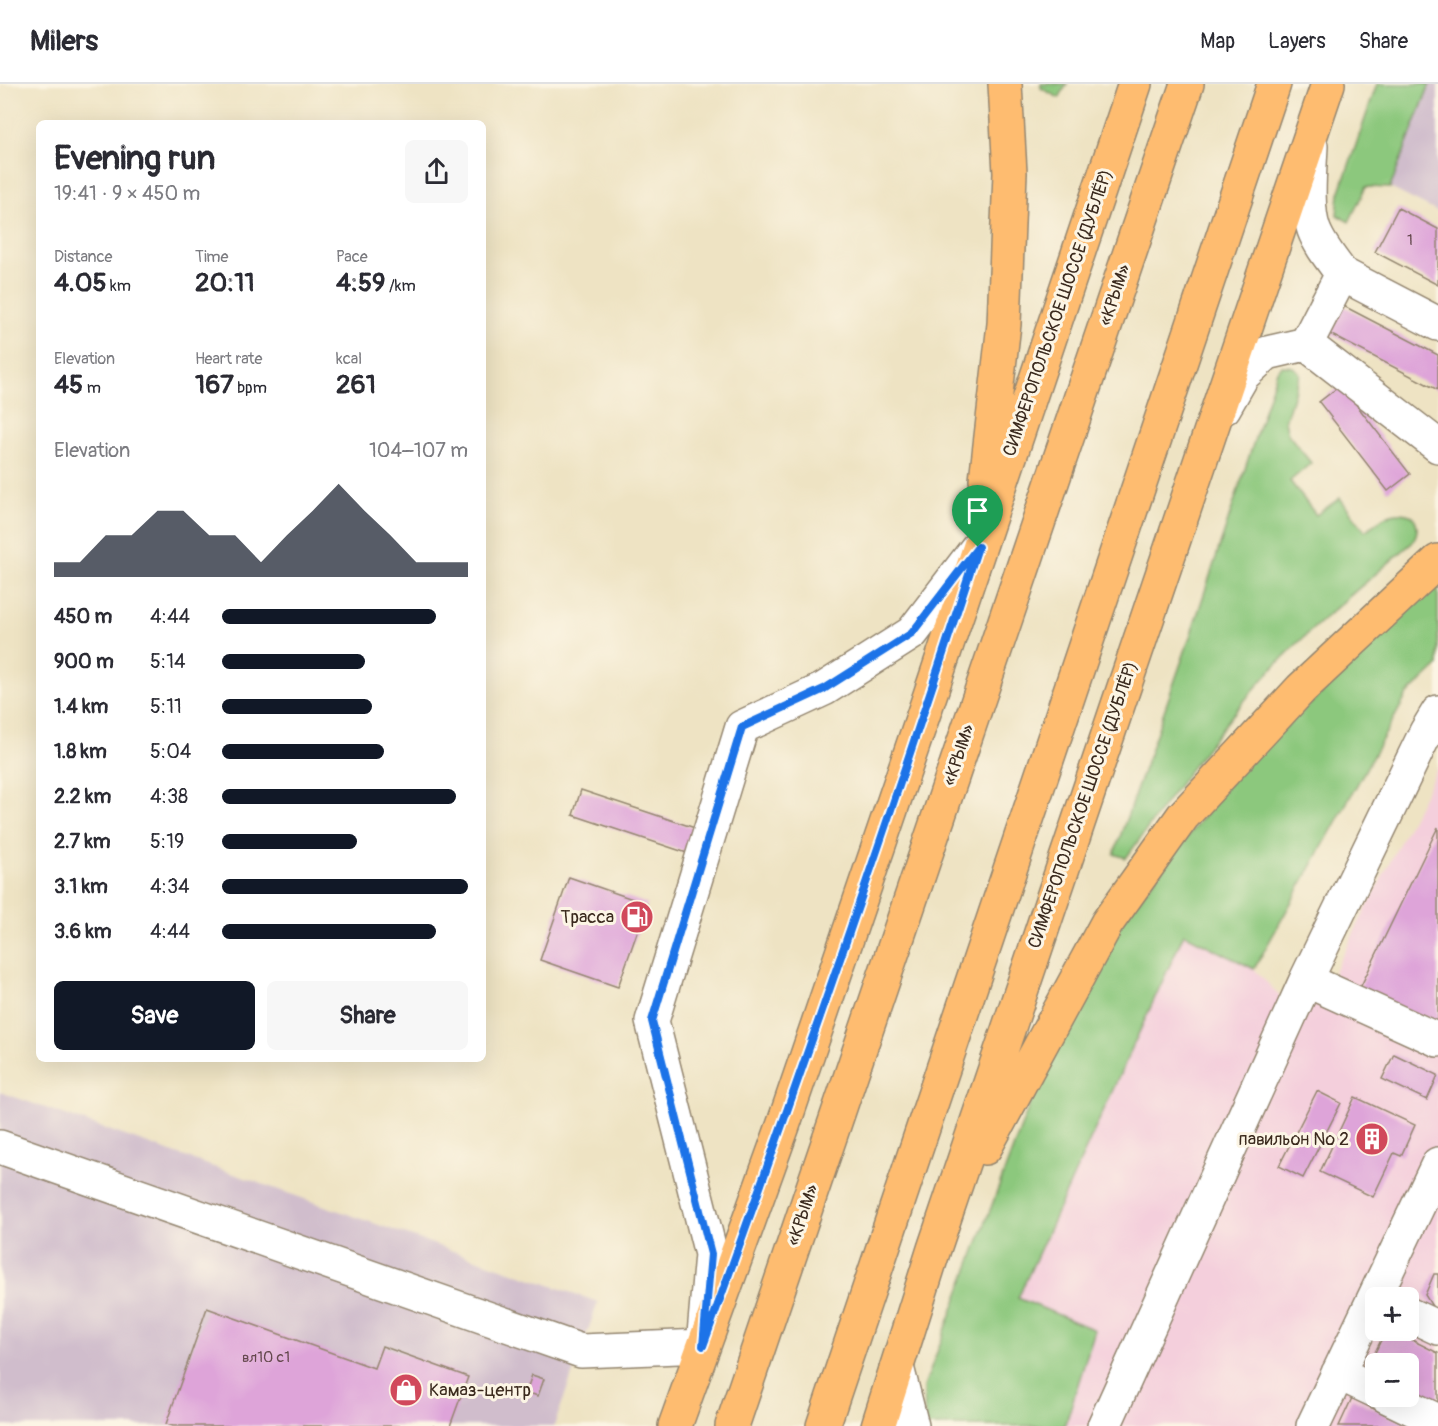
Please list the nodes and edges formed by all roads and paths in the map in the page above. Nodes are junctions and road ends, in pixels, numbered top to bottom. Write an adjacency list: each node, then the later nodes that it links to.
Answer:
1 (1005, 84): 12 (main road)
2 (1135, 84): 12 (main road, СИМФЕРОПОЛЬСКОЕ ШОССЕ (ДУБЛЁР))
3 (1187, 84): 32 (main road, «КРЫМ»)
4 (1274, 84): 33 (main road)
5 (1328, 84): 6 (main road, СИМФЕРОПОЛЬСКОЕ ШОССЕ (ДУБЛЁР))
6 (1311, 131): 7 (lane); 10 (main road, СИМФЕРОПОЛЬСКОЕ ШОССЕ (ДУБЛЁР))
7 (1342, 274): 8 (lane); 9 (lane)
8 (1438, 324)
9 (1306, 344): 10 (lane); 11 (lane)
10 (1207, 438): 20 (main road, СИМФЕРОПОЛЬСКОЕ ШОССЕ (ДУБЛЁР))
11 (1438, 446)
12 (978, 547): 25 (main road, СИМФЕРОПОЛЬСКОЕ ШОССЕ (ДУБЛЁР)); 25 (lane)
13 (1438, 561): 20 (main road)
14 (1438, 712): 15 (lane)
15 (1306, 980): 16 (lane); 36 (lane)
16 (1438, 1040)
17 (0, 1147): 25 (lane)
18 (1438, 1164): 19 (lane)
19 (1427, 1213): 21 (lane)
20 (934, 1249): 26 (main road, СИМФЕРОПОЛЬСКОЕ ШОССЕ (ДУБЛЁР))
21 (1381, 1287)
22 (1365, 1318): 27 (lane)
23 (1419, 1319): 24 (lane)
24 (1438, 1328)
25 (703, 1346): 31 (main road, СИМФЕРОПОЛЬСКОЕ ШОССЕ (ДУБЛЁР))
26 (897, 1367): 34 (main road, СИМФЕРОПОЛЬСКОЕ ШОССЕ (ДУБЛЁР)); 35 (lane)
27 (1338, 1373): 28 (lane); 37 (lane)
28 (1365, 1386)
29 (1409, 1407): 30 (lane)
30 (1438, 1421)
31 (675, 1426)
32 (732, 1426)
33 (823, 1426)
34 (878, 1426)
35 (912, 1426)
36 (1104, 1426)
37 (1312, 1426)

